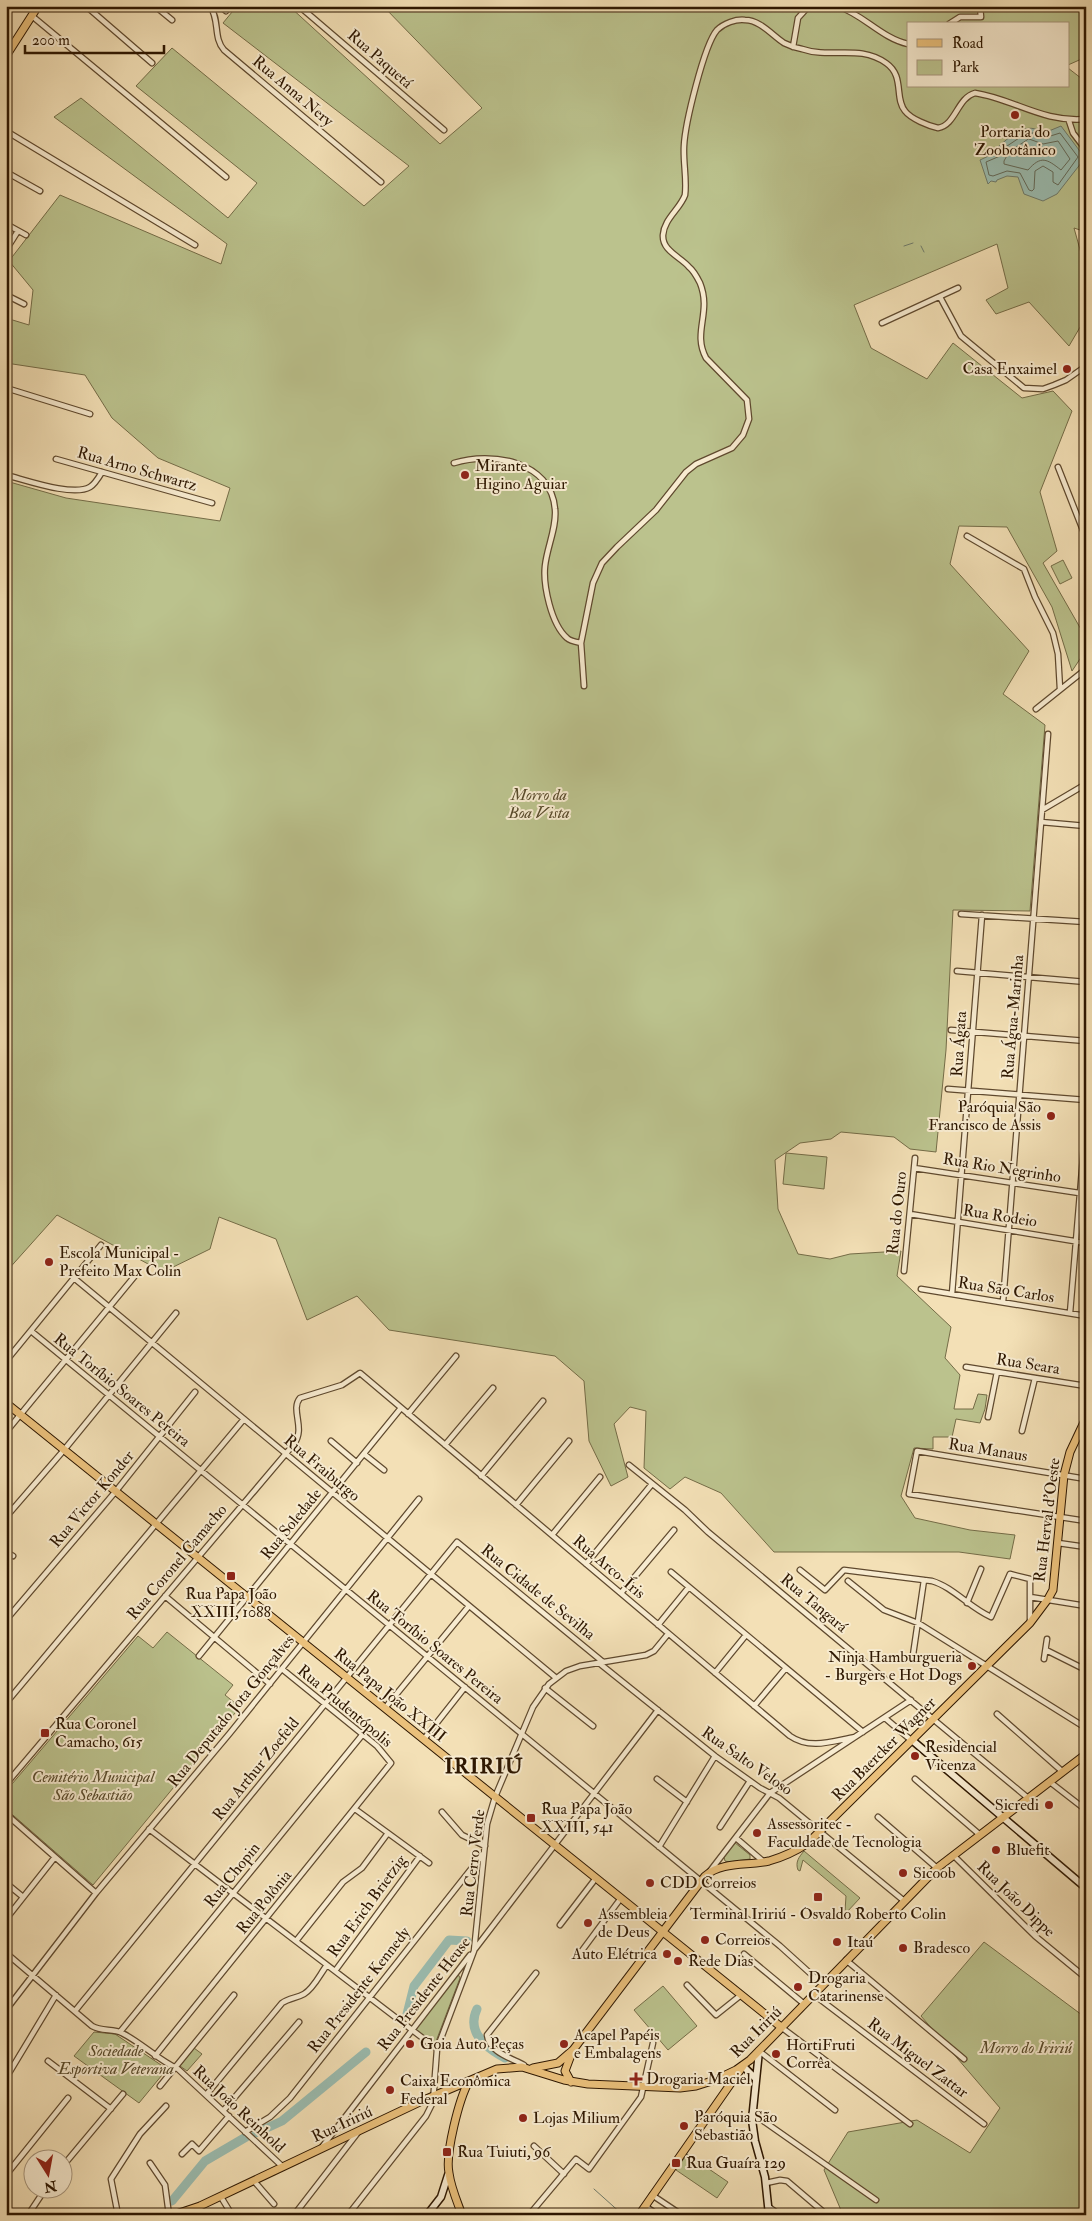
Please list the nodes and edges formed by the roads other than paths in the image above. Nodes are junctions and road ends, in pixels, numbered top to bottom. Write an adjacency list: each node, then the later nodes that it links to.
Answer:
1 (38, 6): 11 (main road)
2 (86, 6): 17 (street)
3 (156, 6): 12 (street)
4 (220, 6): 10 (street)
5 (299, 6): 20 (street, Rua Paquetá)
6 (809, 6): 15 (street)
7 (837, 6): 14 (street)
8 (980, 6): 13 (street)
9 (212, 7): 25 (street, Rua Anna Nery)
10 (226, 11)
11 (32, 16): 16 (main road); 24 (street)
12 (172, 20)
13 (953, 22)
14 (907, 44)
15 (793, 47): 19 (street); 48 (street)
16 (6, 56)
17 (152, 63)
18 (1086, 119): 19 (street)
19 (1069, 121): 22 (street)
20 (444, 130)
21 (6, 131): 30 (street)
22 (1086, 150)
23 (6, 172): 26 (street)
24 (226, 177)
25 (381, 182)
26 (40, 191)
27 (6, 224): 28 (street)
28 (18, 231): 29 (street); 31 (street)
29 (26, 235)
30 (195, 244)
31 (6, 250)
32 (958, 288): 34 (street)
33 (6, 296): 35 (street)
34 (940, 297): 36 (street); 37 (street)
35 (24, 304)
36 (882, 323)
37 (1086, 366)
38 (6, 388): 39 (street)
39 (90, 414)
40 (56, 459): 43 (street, Rua Arno Schwartz)
41 (454, 463): 48 (street)
42 (1058, 466): 47 (street)
43 (102, 472): 44 (street); 45 (street, Rua Arno Schwartz)
44 (6, 475)
45 (212, 503)
46 (967, 536): 51 (street)
47 (1086, 538)
48 (581, 643): 50 (street)
49 (1086, 669): 51 (street)
50 (584, 686)
51 (1060, 690): 52 (street)
52 (1036, 709)
53 (1048, 734): 55 (street, Rua Água-Marinha)
54 (1086, 784): 55 (street)
55 (1042, 810): 56 (street, Rua Água-Marinha)
56 (1041, 822): 57 (street); 60 (street, Rua Água-Marinha)
57 (1086, 826)
58 (961, 914): 59 (street)
59 (982, 915): 60 (street); 63 (street, Rua Ágata)
60 (1033, 919): 61 (street); 64 (street, Rua Água-Marinha)
61 (1086, 922)
62 (957, 971): 63 (street)
63 (977, 973): 64 (street); 67 (street, Rua Ágata)
64 (1029, 977): 65 (street); 68 (street, Rua Água-Marinha)
65 (1086, 982)
66 (951, 1030): 67 (street)
67 (972, 1032): 68 (street); 71 (street, Rua Ágata)
68 (1024, 1036): 69 (street); 72 (street, Rua Água-Marinha)
69 (1086, 1041)
70 (948, 1089): 71 (street)
71 (968, 1091): 72 (street); 77 (street, Rua Ágata)
72 (1020, 1094): 73 (street); 78 (street, Rua Água-Marinha)
73 (1086, 1100)
74 (1086, 1121): 79 (street)
75 (915, 1158): 76 (street, Rua do Ouro)
76 (914, 1168): 77 (street, Rua Rio Negrinho); 81 (street, Rua do Ouro)
77 (961, 1175): 78 (street, Rua Rio Negrinho); 82 (street, Rua Ágata)
78 (1013, 1182): 79 (street, Rua Rio Negrinho); 83 (street, Rua Água-Marinha)
79 (1080, 1193): 80 (street, Rua Rio Negrinho); 84 (street)
80 (1086, 1194)
81 (910, 1214): 82 (street, Rua Rodeio); 87 (street, Rua do Ouro)
82 (957, 1222): 83 (street, Rua Rodeio); 91 (street, Rua Ágata)
83 (1009, 1230): 84 (street, Rua Rodeio); 92 (street, Rua Água-Marinha)
84 (1076, 1241): 85 (street, Rua Rodeio); 95 (street)
85 (1086, 1243)
86 (101, 1245): 89 (street)
87 (904, 1271)
88 (134, 1277): 93 (street)
89 (74, 1278): 93 (street, Rua Fraiburgo); 97 (street)
90 (921, 1289): 91 (street, Rua São Carlos)
91 (952, 1294): 92 (street, Rua São Carlos)
92 (1003, 1302): 95 (street, Rua São Carlos)
93 (109, 1307): 98 (street, Rua Fraiburgo); 100 (street)
94 (176, 1313): 98 (street)
95 (1070, 1313): 96 (street, Rua São Carlos)
96 (1086, 1316)
97 (31, 1331): 100 (street, Rua Toríbio Soares Pereira); 101 (street)
98 (152, 1343): 109 (street); 117 (street, Rua Fraiburgo)
99 (456, 1356): 113 (street)
100 (66, 1360): 109 (street, Rua Toríbio Soares Pereira); 114 (street)
101 (6, 1361)
102 (966, 1367): 103 (street, Rua Seara)
103 (997, 1372): 105 (street, Rua Seara); 115 (street)
104 (360, 1373): 112 (street, Rua Arco-Íris); 125 (street, Rua Coronel Camacho)
105 (1035, 1378): 106 (street, Rua Seara); 118 (street)
106 (1086, 1386)
107 (492, 1388): 123 (street)
108 (195, 1392): 120 (street, Rua Victor Konder)
109 (109, 1395): 120 (street, Rua Toríbio Soares Pereira); 124 (street)
110 (543, 1401): 132 (street)
111 (6, 1403): 114 (main road, Rua Papa João XXIII)
112 (401, 1408): 113 (street, Rua Arco-Íris); 126 (street, Rua Soledade)
113 (408, 1414): 123 (street, Rua Arco-Íris)
114 (21, 1415): 119 (street); 124 (main road, Rua Papa João XXIII)
115 (988, 1416)
116 (1086, 1418): 131 (main road, Rua Herval d'Oeste)
117 (244, 1419): 125 (street, Rua Fraiburgo); 130 (street)
118 (1022, 1431)
119 (6, 1432)
120 (159, 1437): 130 (street, Rua Toríbio Soares Pereira); 136 (street, Rua Victor Konder)
121 (331, 1442): 127 (street)
122 (569, 1442): 140 (street)
123 (445, 1445): 132 (street, Rua Arco-Íris)
124 (64, 1450): 136 (main road, Rua Papa João XXIII); 141 (street)
125 (286, 1454): 137 (street, Rua Fraiburgo); 139 (street, Rua Coronel Camacho)
126 (364, 1454): 127 (street, Rua Soledade); 129 (street)
127 (357, 1463): 137 (street, Rua Soledade)
128 (629, 1465): 135 (street, Rua Tangará)
129 (384, 1470)
130 (201, 1471): 139 (street, Rua Toríbio Soares Pereira); 144 (street)
131 (1064, 1475): 134 (street, Rua Manaus); 142 (main road, Rua Herval d'Oeste); 142 (street, Rua Manaus)
132 (481, 1476): 140 (street, Rua Arco-Íris)
133 (600, 1477): 146 (street)
134 (1086, 1479)
135 (652, 1484): 155 (street); 198 (street, Rua Tangará)
136 (116, 1491): 144 (main road, Rua Papa João XXIII); 172 (street, Rua Victor Konder)
137 (332, 1493): 147 (street, Rua Fraiburgo); 150 (street, Rua Soledade)
138 (419, 1499): 147 (street, Rua Deputado Jota Gonçalves)
139 (242, 1505): 150 (street, Rua Toríbio Soares Pereira); 154 (street, Rua Coronel Camacho)
140 (516, 1505): 146 (street, Rua Arco-Íris)
141 (6, 1517)
142 (1060, 1517): 143 (street); 149 (main road, Rua Herval d'Oeste)
143 (1086, 1521)
144 (157, 1525): 154 (main road, Rua Papa João XXIII); 199 (street)
145 (674, 1530): 164 (street)
146 (552, 1535): 155 (street, Rua Arco-Íris)
147 (387, 1538): 159 (street, Rua Fraiburgo); 163 (street, Rua Deputado Jota Gonçalves)
148 (457, 1542): 159 (street, Rua Arthur Zoefeld); 187 (street, Rua Cidade de Sevilha)
149 (1058, 1542): 151 (street); 168 (main road, Rua Herval d'Oeste)
150 (290, 1544): 163 (street, Rua Toríbio Soares Pereira); 166 (street, Rua Soledade)
151 (1086, 1547)
152 (6, 1552): 153 (street)
153 (13, 1556)
154 (198, 1558): 165 (street, Rua Coronel Camacho); 166 (main road, Rua Papa João XXIII)
155 (586, 1564): 164 (street, Rua Arco-Íris)
156 (980, 1569): 169 (street)
157 (800, 1570): 160 (street)
158 (671, 1572): 162 (street)
159 (431, 1574): 170 (street, Rua Fraiburgo); 176 (street, Rua Arthur Zoefeld)
160 (924, 1580): 169 (street); 173 (street)
161 (848, 1581): 173 (street)
162 (690, 1587): 175 (street); 178 (street)
163 (346, 1590): 176 (street, Rua Toríbio Soares Pereira); 181 (street, Rua Deputado Jota Gonçalves)
164 (621, 1594): 175 (street, Rua Arco-Íris)
165 (166, 1596): 179 (street); 223 (street, Rua Coronel Camacho)
166 (247, 1597): 179 (street, Rua Soledade); 181 (main road, Rua Papa João XXIII)
167 (1030, 1597): 168 (street); 169 (street); 174 (street)
168 (1048, 1599): 171 (street); 174 (main road, Rua Baercker Wagner)
169 (966, 1603)
170 (469, 1606): 185 (street); 193 (street, Rua Fraiburgo)
171 (1086, 1606)
172 (6, 1620)
173 (918, 1623): 183 (street); 188 (street)
174 (1030, 1623): 188 (main road, Rua Baercker Wagner)
175 (658, 1625): 177 (street, Rua Arco-Íris)
176 (389, 1626): 185 (street, Rua Toríbio Soares Pereira); 194 (street, Rua Arthur Zoefeld)
177 (668, 1634): 187 (street, Rua Cerro Verde); 192 (street, Rua Arco-Íris)
178 (746, 1635): 189 (street); 192 (street)
179 (215, 1637): 184 (street, Rua Soledade); 195 (street)
180 (1046, 1639): 182 (street)
181 (303, 1642): 190 (street, Rua Deputado Jota Gonçalves); 194 (main road, Rua Papa João XXIII)
182 (1046, 1650): 186 (street); 191 (street)
183 (913, 1655)
184 (200, 1656)
185 (427, 1656): 196 (street, Rua Toríbio Soares Pereira); 202 (street)
186 (1044, 1659)
187 (601, 1662): 193 (street, Rua Cerro Verde); 203 (street, Rua Salto Veloso)
188 (987, 1666): 206 (main road, Rua Baercker Wagner); 208 (street)
189 (786, 1668): 201 (street); 209 (street)
190 (282, 1669): 195 (street, Rua Deputado Jota Gonçalves); 200 (street, Rua Prudentópolis)
191 (1086, 1670)
192 (715, 1673): 201 (street, Rua Arco-Íris)
193 (555, 1677): 197 (street, Rua Cerro Verde)
194 (347, 1678): 200 (street, Rua Arthur Zoefeld); 202 (main road, Rua Papa João XXIII)
195 (270, 1684): 236 (street, Rua Deputado Jota Gonçalves)
196 (465, 1688): 211 (street, Rua Toríbio Soares Pereira); 213 (street)
197 (545, 1688): 207 (street); 211 (street, Rua Cerro Verde)
198 (911, 1700): 205 (street); 206 (street, Rua Tangará)
199 (6, 1703)
200 (325, 1704): 210 (street, Rua Prudentópolis); 250 (street, Rua Arthur Zoefeld)
201 (754, 1706): 212 (street, Rua Arco-Íris)
202 (385, 1708): 213 (main road, Rua Papa João XXIII)
203 (658, 1710): 215 (street, Rua Salto Veloso); 224 (street, Rua Presidente Heuse)
204 (997, 1714): 218 (street)
205 (885, 1718): 209 (street); 214 (street)
206 (934, 1720): 214 (main road, Rua Baercker Wagner); 227 (street, Rua Tangará)
207 (593, 1726)
208 (1086, 1728)
209 (863, 1732): 212 (street)
210 (363, 1734): 217 (street, Rua Prudentópolis); 258 (street, Rua Chopin)
211 (521, 1734): 224 (street, Rua Toríbio Soares Pereira); 226 (street, Rua Cerro Verde)
212 (855, 1737): 225 (street)
213 (424, 1739): 226 (main road, Rua Papa João XXIII)
214 (913, 1741): 234 (street); 237 (main road, Rua Baercker Wagner)
215 (715, 1756): 221 (street, Rua Salto Veloso); 228 (street)
216 (1084, 1758): 218 (main road, Rua Iririú)
217 (392, 1763): 229 (street, Rua Polônia)
218 (1063, 1772): 222 (main road, Rua Iririú)
219 (915, 1779): 239 (street)
220 (657, 1780): 228 (street)
221 (750, 1781): 225 (street, Rua Salto Veloso); 235 (street)
222 (1050, 1782): 227 (main road, Rua Iririú); 230 (street)
223 (6, 1784)
224 (594, 1793): 241 (street, Rua Presidente Heuse); 243 (street, Rua Toríbio Soares Pereira)
225 (770, 1793): 237 (street, Rua Salto Veloso); 240 (street)
226 (495, 1797): 241 (main road, Rua Papa João XXIII); 242 (street, Rua Cerro Verde)
227 (1028, 1798): 234 (main road, Rua Iririú)
228 (687, 1802): 243 (street)
229 (355, 1809): 238 (street); 262 (street, Rua Polônia)
230 (1086, 1810)
231 (442, 1812): 242 (street)
232 (6, 1814): 247 (street)
233 (878, 1817): 251 (street)
234 (1002, 1818): 239 (main road, Rua Iririú); 256 (street)
235 (720, 1827)
236 (149, 1829): 250 (street); 257 (street, Rua Deputado Jota Gonçalves)
237 (822, 1832): 248 (main road, Rua Baercker Wagner); 261 (street, Rua Salto Veloso)
238 (388, 1833): 246 (street); 266 (street)
239 (979, 1834): 245 (main road, Rua Iririú)
240 (736, 1838): 248 (street); 252 (street)
241 (554, 1844): 253 (main road, Rua Papa João XXIII); 267 (street, Rua Presidente Heuse)
242 (484, 1846): 244 (street, Rua Cerro Verde)
243 (659, 1847): 254 (street, Rua Toríbio Soares Pereira)
244 (484, 1853): 267 (street, Rua Cerro Verde); 283 (street, Rua Presidente Kennedy)
245 (953, 1855): 251 (main road, Rua Iririú); 276 (street, Rua João Dippe)
246 (420, 1856): 249 (street); 273 (street, Rua Erich Brietzig)
247 (55, 1857): 257 (street); 259 (street)
248 (764, 1862): 252 (main road, Rua Baercker Wagner)
249 (429, 1863)
250 (195, 1864): 258 (street); 286 (street, Rua Arthur Zoefeld)
251 (937, 1868): 261 (main road, Rua Iririú)
252 (709, 1872): 254 (main road)
253 (596, 1878): 260 (main road, Rua Papa João XXIII); 264 (street)
254 (701, 1881): 265 (main road); 277 (street, Rua Toríbio Soares Pereira)
255 (6, 1883): 259 (street)
256 (1086, 1888)
257 (96, 1893): 275 (street, Rua Deputado Jota Gonçalves)
258 (233, 1893): 262 (street); 290 (street, Rua Chopin)
259 (23, 1898): 263 (street)
260 (621, 1898): 265 (main road, Rua Papa João XXIII); 270 (street)
261 (903, 1900): 271 (main road, Rua Iririú)
262 (266, 1918): 266 (street); 295 (street, Rua Polônia)
263 (6, 1919)
264 (560, 1925)
265 (662, 1931): 280 (main road, Rua Papa João XXIII); 293 (main road)
266 (296, 1941): 272 (street)
267 (474, 1950): 289 (street, Rua Presidente Heuse); 292 (street, Rua Cerro Verde)
268 (6, 1953): 275 (street, Rua João Reinhold)
269 (744, 1954): 284 (street)
270 (578, 1956)
271 (846, 1960): 277 (main road, Rua Iririú); 296 (street)
272 (327, 1965): 273 (street); 309 (street)
273 (335, 1971): 283 (street)
274 (536, 1973): 300 (street)
275 (33, 1976): 282 (street, Rua João Reinhold); 285 (street, Rua Deputado Jota Gonçalves)
276 (1086, 1978)
277 (822, 1984): 281 (main road, Rua Iririú)
278 (687, 1985): 280 (street)
279 (234, 1994): 299 (street)
280 (741, 1994): 288 (main road, Rua Papa João XXIII)
281 (813, 1994): 284 (main road, Rua Iririú); 320 (street, Rua Miguel Zattar)
282 (56, 1995): 286 (street, Rua João Reinhold); 301 (street)
283 (369, 1997): 289 (street); 322 (street, Rua Presidente Kennedy)
284 (803, 2004): 288 (main road, Rua Iririú)
285 (6, 2010)
286 (75, 2012): 290 (street, Rua João Reinhold)
287 (299, 2022): 316 (street)
288 (781, 2027): 294 (main road, Rua Iririú); 319 (street)
289 (412, 2030): 292 (street); 324 (street, Rua Presidente Heuse)
290 (120, 2032): 295 (street, Rua João Reinhold)
291 (653, 2043): 306 (street)
292 (437, 2049): 310 (street, Rua Cerro Verde)
293 (573, 2050): 300 (main road); 304 (main road)
294 (758, 2051): 298 (main road, Rua Iririú); 302 (street); 315 (street)
295 (155, 2056): 299 (street, Rua João Reinhold)
296 (964, 2059)
297 (48, 2061): 314 (street)
298 (743, 2066): 302 (street); 306 (main road, Rua Iririú); 335 (main road)
299 (176, 2067): 305 (street); 309 (street, Rua João Reinhold)
300 (530, 2068): 303 (main road, Rua Iririú); 304 (main road, Rua Iririú)
301 (6, 2078)
302 (755, 2078): 317 (street)
303 (469, 2081): 307 (main road, Rua Iririú); 312 (main road)
304 (571, 2082): 306 (main road, Rua Iririú)
305 (160, 2086)
306 (643, 2087): 330 (street)
307 (450, 2089): 310 (main road, Rua Iririú); 312 (main road)
308 (124, 2094): 314 (street)
309 (206, 2095): 316 (street, Rua João Reinhold)
310 (434, 2096): 321 (main road, Rua Iririú); 349 (street)
311 (68, 2098): 331 (street)
312 (460, 2103): 329 (main road)
313 (166, 2106): 345 (street)
314 (111, 2109): 326 (street)
315 (835, 2110)
316 (223, 2111): 318 (street, Rua João Reinhold)
317 (752, 2113): 333 (street); 339 (street)
318 (228, 2116): 322 (street, Rua João Reinhold); 325 (street)
319 (910, 2124)
320 (984, 2124)
321 (360, 2130): 324 (main road, Rua Iririú); 348 (street)
322 (248, 2135): 328 (street, Rua João Reinhold)
323 (534, 2146): 330 (street)
324 (320, 2150): 328 (main road, Rua Iririú)
325 (182, 2154)
326 (72, 2155)
327 (150, 2163): 346 (street)
328 (283, 2167): 332 (main road, Rua Iririú)
329 (449, 2174): 334 (main road); 337 (street)
330 (564, 2174): 352 (street)
331 (6, 2175)
332 (254, 2181): 336 (main road, Rua Iririú); 340 (street)
333 (766, 2183): 342 (street); 358 (street)
334 (455, 2195): 337 (street); 351 (main road)
335 (652, 2195): 341 (main road); 355 (street)
336 (221, 2197): 343 (main road, Rua Iririú); 347 (street)
337 (441, 2197): 350 (street)
338 (39, 2198): 344 (street)
339 (876, 2200)
340 (274, 2204)
341 (645, 2206): 353 (main road); 354 (street)
342 (769, 2207): 356 (street); 357 (street)
343 (190, 2213): 346 (main road, Rua Iririú)
344 (28, 2215)
345 (118, 2215)
346 (171, 2215)
347 (232, 2215)
348 (294, 2215)
349 (348, 2215)
350 (427, 2215)
351 (462, 2215)
352 (529, 2215)
353 (639, 2215)
354 (658, 2215)
355 (682, 2215)
356 (769, 2215)
357 (780, 2215)
358 (827, 2215)

